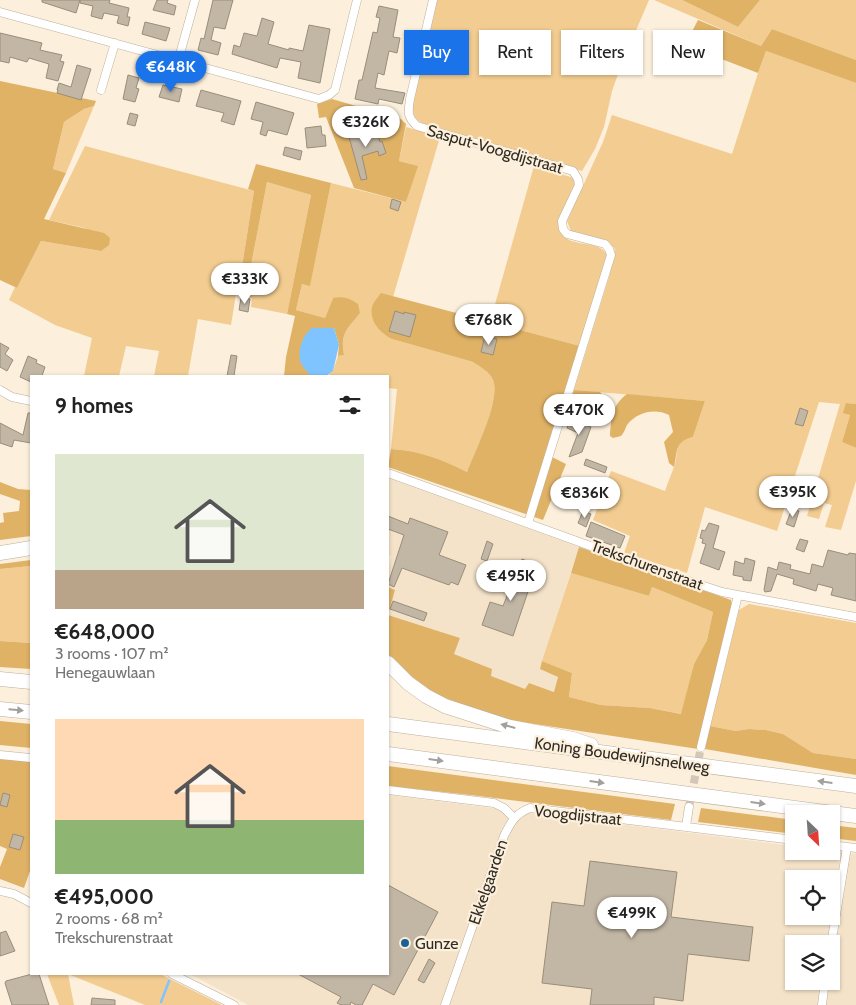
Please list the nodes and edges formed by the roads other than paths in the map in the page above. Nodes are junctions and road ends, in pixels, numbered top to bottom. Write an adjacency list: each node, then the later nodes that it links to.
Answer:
1 (195, 0): 6 (street)
2 (357, 0): 6 (street)
3 (433, 0): 11 (street, Sasput-Voogdijstraat)
4 (0, 12): 5 (street)
5 (115, 43): 6 (street); 7 (street)
6 (178, 61)
7 (101, 90)
8 (0, 390): 9 (street)
9 (30, 401)
10 (389, 473): 11 (street, Trekschurenstraat)
11 (528, 523): 14 (street, Trekschurenstraat)
12 (30, 548): 13 (highway)
13 (0, 553)
14 (738, 595): 15 (street, Trekschurenstraat); 22 (street)
15 (856, 617)
16 (389, 664): 25 (highway, one-way to 16)
17 (0, 679): 18 (highway)
18 (30, 682)
19 (0, 709): 20 (highway, one-way to 20)
20 (30, 712)
21 (389, 724): 25 (highway, Koning Boudewijnsnelweg)
22 (701, 747)
23 (389, 754): 30 (highway, Koning Boudewijnsnelweg, one-way to 30)
24 (0, 755): 26 (street)
25 (622, 755): 27 (highway, Koning Boudewijnsnelweg, one-way to 25)
26 (30, 758)
27 (856, 786)
28 (389, 790): 31 (street, Voogdijstraat)
29 (689, 807): 32 (street)
30 (856, 816)
31 (514, 818): 32 (street, Voogdijstraat); 43 (street, Ekkelgaarden)
32 (686, 826): 33 (street, Voogdijstraat)
33 (785, 839)
34 (840, 846): 35 (street)
35 (847, 847): 36 (street); 39 (street)
36 (856, 848)
37 (0, 891): 38 (street)
38 (30, 902)
39 (833, 935)
40 (174, 975): 42 (street)
41 (824, 990): 44 (street)
42 (234, 1005)
43 (446, 1005)
44 (822, 1005)

